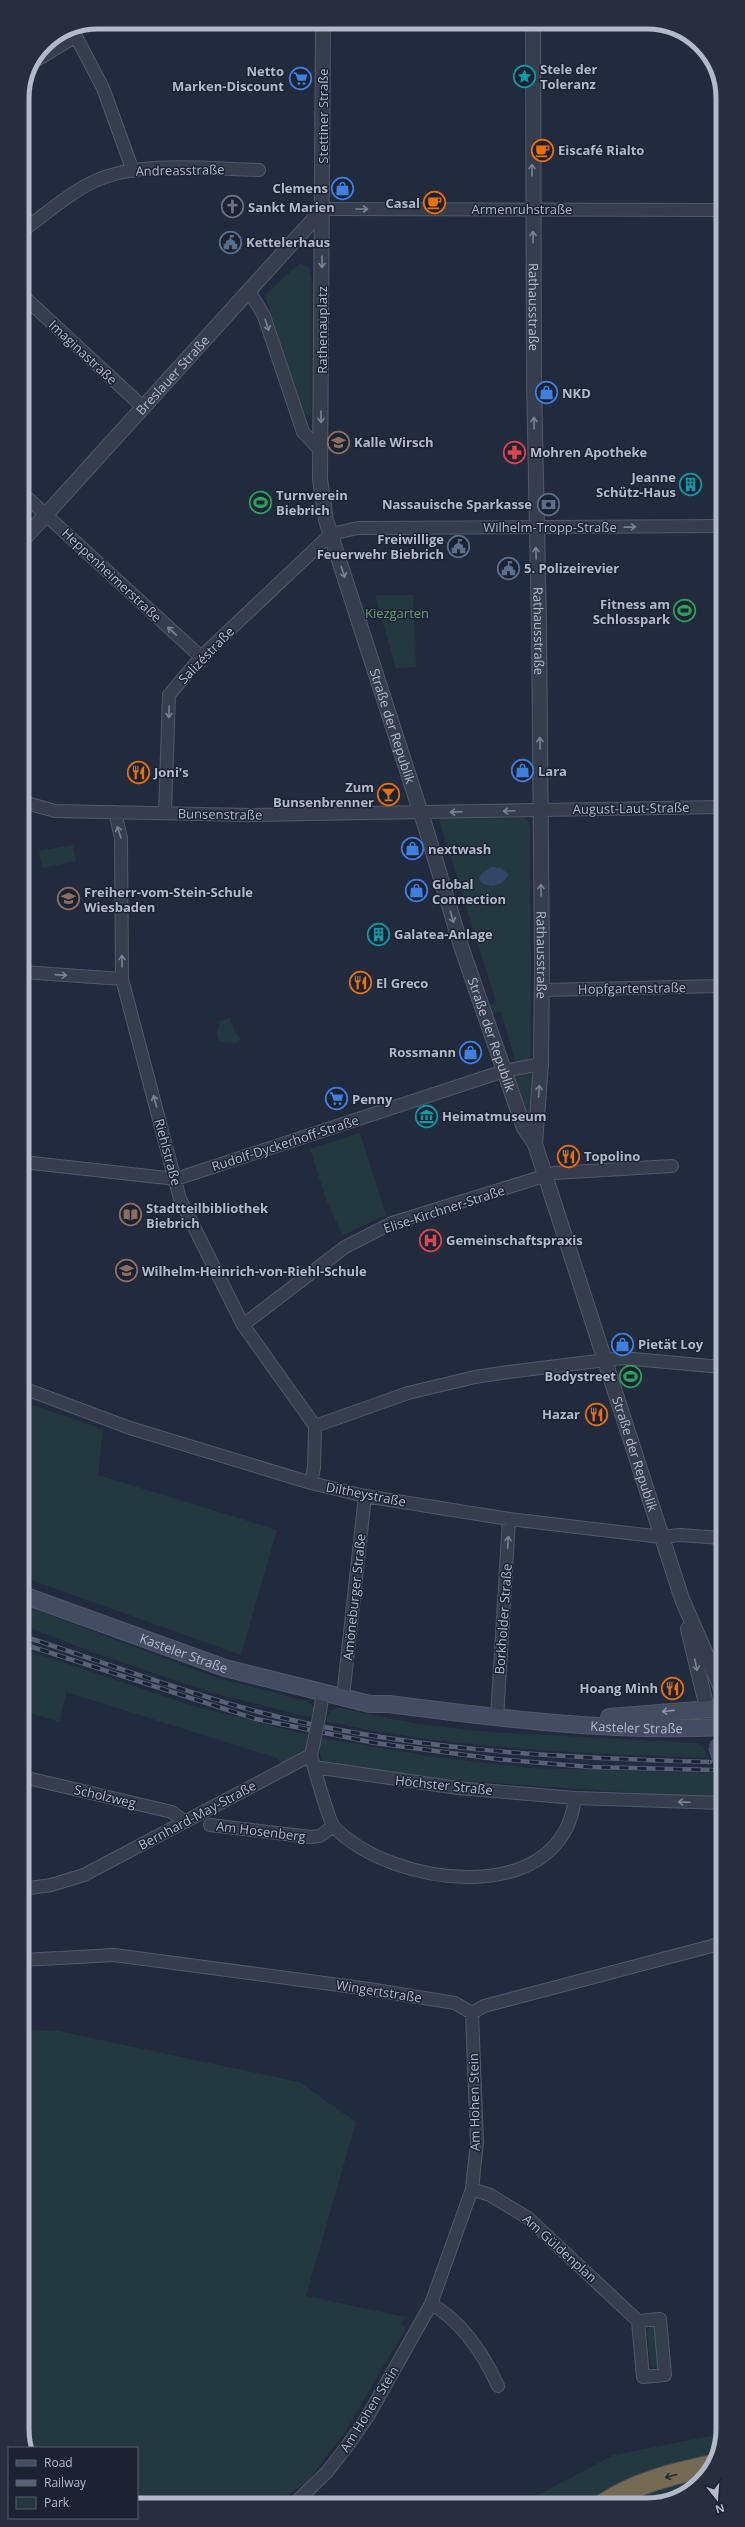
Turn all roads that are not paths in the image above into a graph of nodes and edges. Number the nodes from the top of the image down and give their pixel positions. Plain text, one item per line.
1 (323, 29) edge
2 (533, 29) edge
3 (74, 33) edge
4 (71, 34) edge
5 (47, 52) edge
6 (259, 170) dead end
7 (133, 171) junction
8 (323, 209) junction
9 (532, 209) junction
10 (716, 210) edge
11 (29, 226) edge
12 (248, 292) junction
13 (29, 301) edge
14 (144, 408) junction
15 (321, 451) junction
16 (29, 499) edge
17 (46, 515) junction
18 (716, 526) edge
19 (535, 528) junction
20 (29, 533) edge
21 (331, 534) junction
22 (201, 657) junction
23 (29, 803) edge
24 (716, 807) edge
25 (541, 810) junction
26 (115, 812) junction
27 (165, 813) junction
28 (421, 813) junction
29 (29, 972) edge
30 (122, 979) junction
31 (716, 986) edge
32 (542, 990) junction
33 (541, 1064) junction
34 (504, 1071) junction
35 (535, 1144) junction
36 (29, 1163) edge
37 (672, 1166) dead end
38 (545, 1175) junction
39 (176, 1179) junction
40 (243, 1325) junction
41 (604, 1359) junction
42 (716, 1366) edge
43 (29, 1390) edge
44 (315, 1426) junction
45 (311, 1483) junction
46 (365, 1496) junction
47 (509, 1519) junction
48 (662, 1537) junction
49 (716, 1538) edge
50 (29, 1597) edge
51 (682, 1599) junction
52 (716, 1679) edge
53 (323, 1693) junction
54 (346, 1697) junction
55 (707, 1708) junction
56 (716, 1708) edge
57 (497, 1718) junction
58 (552, 1722) junction
59 (716, 1725) edge
60 (716, 1727) edge
61 (311, 1754) junction
62 (314, 1767) junction
63 (29, 1778) edge
64 (575, 1798) junction
65 (716, 1803) edge
66 (184, 1821) junction
67 (210, 1825) dead end
68 (333, 1826) junction
69 (29, 1888) edge
70 (716, 1945) edge
71 (29, 1960) edge
72 (472, 2013) junction
73 (472, 2189) junction
74 (431, 2304) junction
75 (638, 2321) junction
76 (498, 2386) dead end
77 (705, 2467) edge
78 (685, 2487) edge
79 (300, 2498) edge
80 (616, 2498) edge
81 (648, 2498) edge

1 - 8 street, Stettiner Straße
9 -> 2 street, Rathausstraße
3 - 7 street
4 - 5 street
6 - 7 street, Andreasstraße
7 - 11 street, Andreasstraße
8 -> 9 street, Armenruhstraße
8 - 12 street, Breslauer Straße
8 -> 15 street, Rathenauplatz
9 - 10 street, Armenruhstraße
19 -> 9 street, Rathausstraße
12 - 14 street, Breslauer Straße
12 -> 15 street
13 - 14 street, Imaginastraße
14 - 17 street, Breslauer Straße
15 - 21 street, Rathenauplatz
16 - 17 street, Heppenheimerstraße
17 - 20 street, Breslauer Straße
22 -> 17 street, Heppenheimerstraße
19 -> 18 street, Wilhelm-Tropp-Straße
19 - 21 street, Wilhelm-Tropp-Straße
25 -> 19 street, Rathausstraße
21 - 22 street, Salizéstraße
21 -> 28 street, Straße der Republik
22 -> 27 street, Salizéstraße
23 - 26 street, Bunsenstraße
24 - 25 street, August-Laut-Straße
25 -> 28 street, August-Laut-Straße
32 -> 25 street, Rathausstraße
26 - 27 street, Bunsenstraße
30 -> 26 street, Riehlstraße
27 - 28 street, Bunsenstraße
28 -> 34 street, Straße der Republik
29 -> 30 street
39 -> 30 street, Riehlstraße
31 - 32 street, Hopfgartenstraße
32 - 33 street, Rathausstraße
33 - 34 street, Rudolf-Dyckerhoff-Straße
35 -> 33 street, Rathausstraße
34 - 35 street, Straße der Republik
34 - 39 street, Rudolf-Dyckerhoff-Straße
35 - 38 street, Straße der Republik
36 - 39 street, Rudolf-Dyckerhoff-Straße
37 - 38 street, Elise-Kirchner-Straße
38 - 40 street, Elise-Kirchner-Straße
38 - 41 street, Straße der Republik
39 - 40 street, Riehlstraße
40 - 44 street, Riehlstraße
41 - 42 street
41 - 44 street
41 - 48 street, Straße der Republik
43 - 45 street, Diltheystraße
44 - 45 street
45 - 46 street, Diltheystraße
46 - 47 street, Diltheystraße
46 - 54 street, Amöneburger Straße
47 - 48 street, Diltheystraße
57 -> 47 street, Borkholder Straße
48 - 49 street, Diltheystraße
48 - 51 street, Straße der Republik
50 - 53 main road, Kasteler Straße
51 - 52 street, Straße der Republik
51 -> 55 street, Straße der Republik
53 - 54 main road, Kasteler Straße
53 - 61 street, bridge
54 - 57 main road, Kasteler Straße
55 - 56 main road, Kasteler Straße
55 -> 58 main road, Kasteler Straße
55 - 59 main road
57 - 58 main road, Kasteler Straße
58 - 60 main road, Kasteler Straße
61 - 62 street
61 - 66 street, Bernhard-May-Straße
62 - 64 street, Höchster Straße
62 - 68 street
63 - 66 street, Scholzweg
65 -> 64 street, Höchster Straße
64 - 68 street
66 - 69 street, Bernhard-May-Straße
67 - 68 street, Am Hosenberg
70 - 72 street
71 - 72 street, Wingertstraße
72 - 73 street, Am Hohen Stein
73 - 74 street, Am Hohen Stein
73 - 75 street, Am Güldenplan
74 - 76 street
74 - 79 street, Am Hohen Stein
75 - 75 street
77 -> 80 highway
78 - 81 highway

